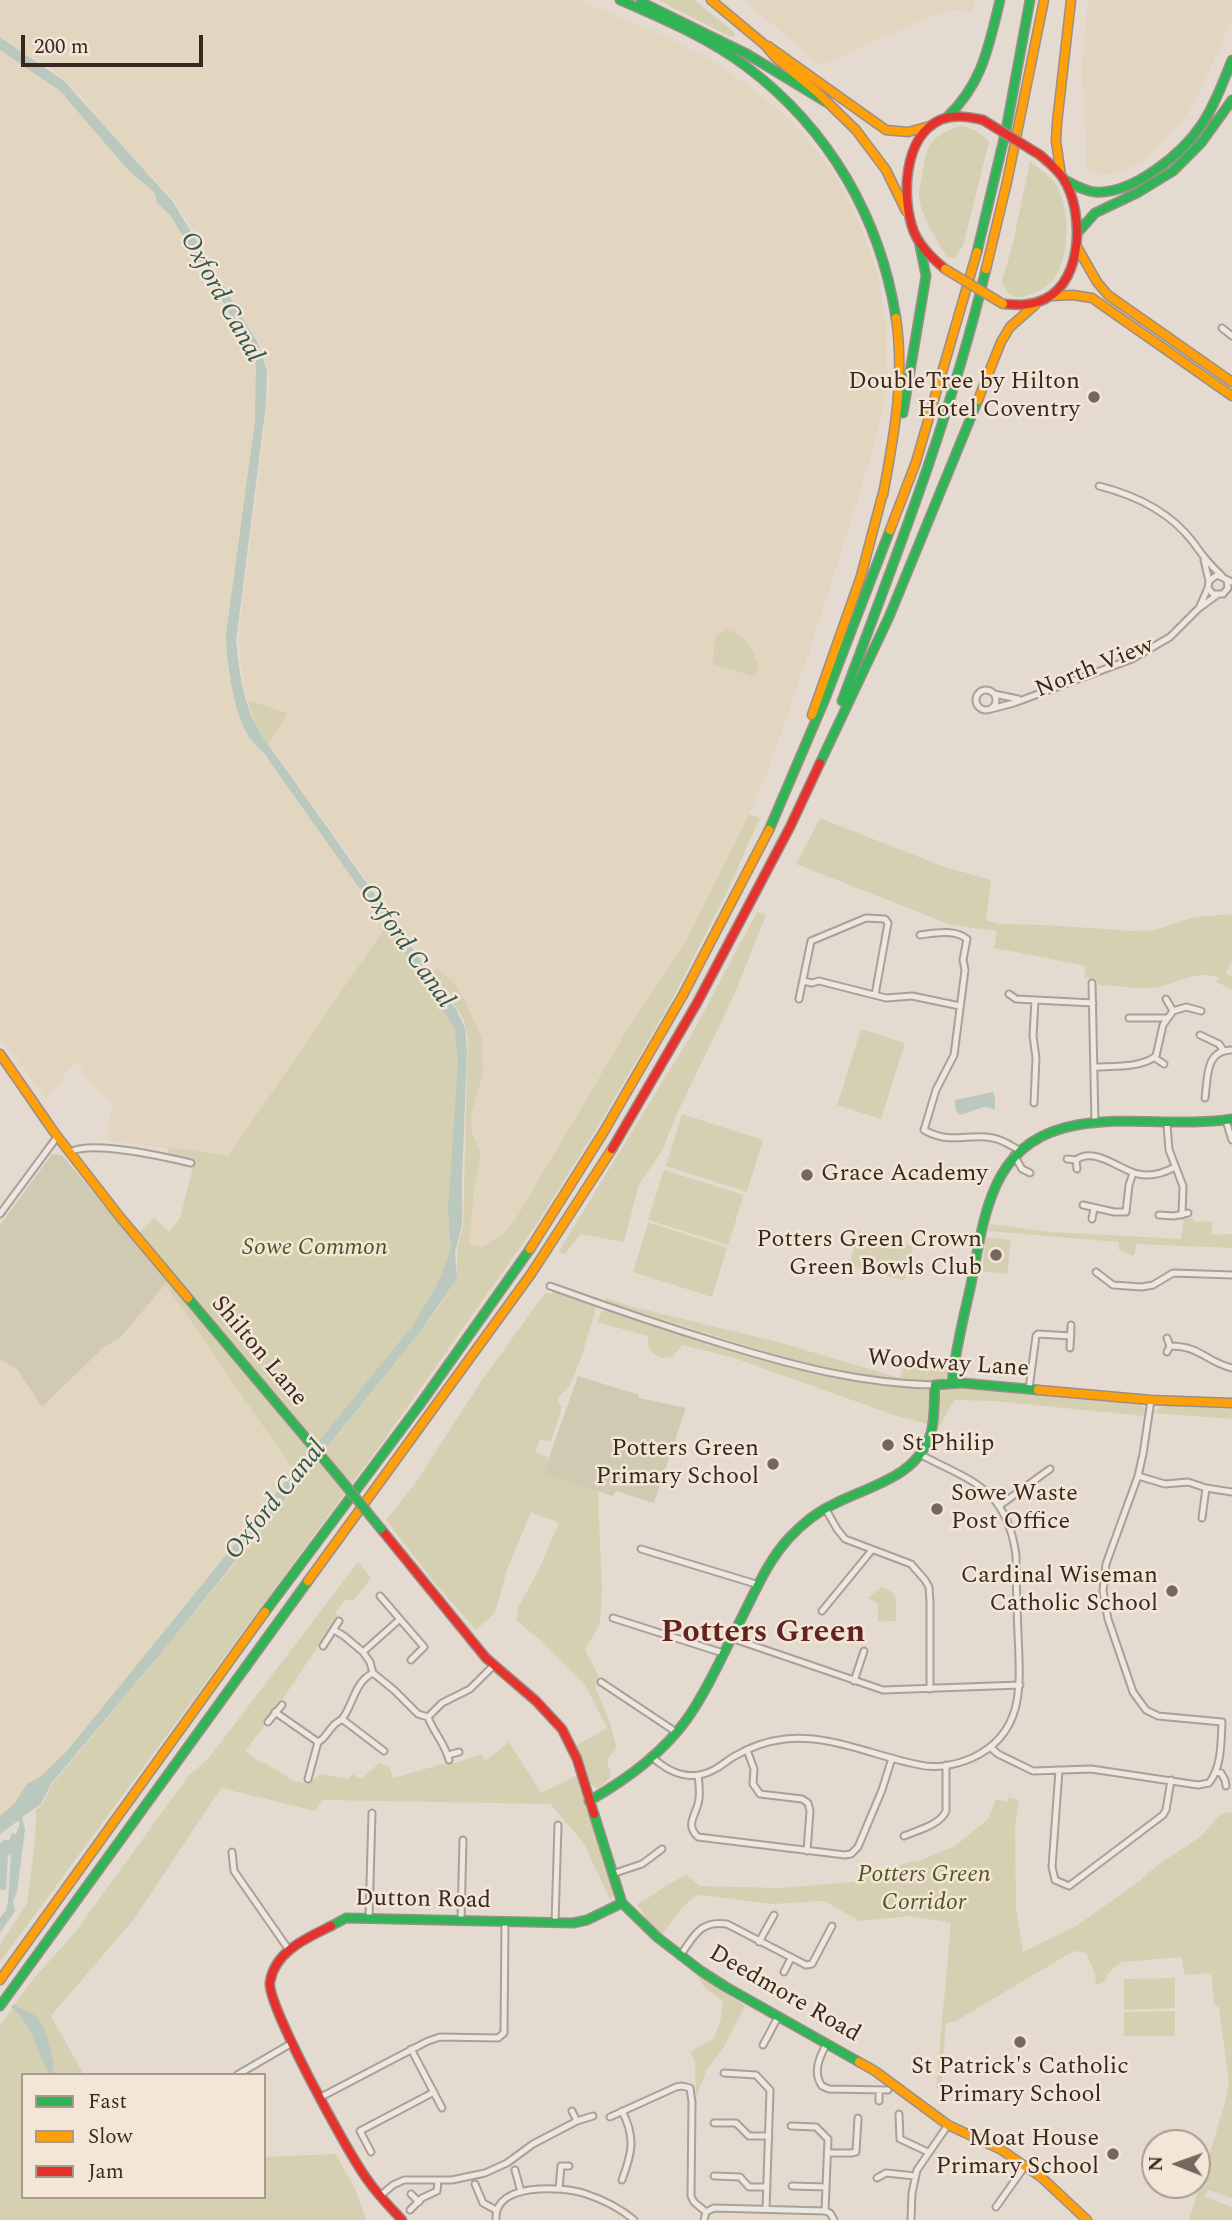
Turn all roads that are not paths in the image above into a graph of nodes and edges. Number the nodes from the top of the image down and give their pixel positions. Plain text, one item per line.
1 (620, 0) edge
2 (634, 0) edge
3 (711, 0) edge
4 (1000, 0) edge
5 (1030, 0) edge
6 (1044, 0) edge
7 (1071, 0) edge
8 (765, 45) junction
9 (1232, 60) edge
10 (1232, 100) edge
11 (826, 102) junction
12 (945, 119) junction
13 (931, 126) junction
14 (1063, 178) junction
15 (910, 220) junction
16 (1079, 232) junction
17 (919, 241) junction
18 (1077, 247) junction
19 (1052, 296) junction
20 (1035, 304) junction
21 (1222, 328) dead end
22 (1232, 336) edge
23 (1232, 343) edge
24 (1232, 382) edge
25 (1232, 396) edge
26 (1099, 486) dead end
27 (883, 495) junction
28 (1204, 560) junction
29 (1227, 580) edge
30 (1208, 584) junction
31 (1229, 591) edge
32 (1217, 595) junction
33 (1198, 609) junction
34 (994, 694) junction
35 (1021, 699) junction
36 (991, 709) junction
37 (776, 817) junction
38 (790, 827) junction
39 (920, 935) dead end
40 (803, 981) junction
41 (1092, 983) dead end
42 (875, 995) junction
43 (799, 999) dead end
44 (1166, 999) dead end
45 (1035, 1000) junction
46 (1093, 1003) junction
47 (1009, 1004) dead end
48 (960, 1006) junction
49 (1173, 1011) junction
50 (1201, 1011) dead end
51 (1129, 1018) dead end
52 (1166, 1018) junction
53 (1200, 1035) dead end
54 (1223, 1050) junction
55 (1232, 1050) edge
56 (0, 1054) edge
57 (1155, 1058) junction
58 (1164, 1064) dead end
59 (1095, 1067) junction
60 (1205, 1098) dead end
61 (1034, 1103) dead end
62 (1229, 1120) edge
63 (1096, 1124) junction
64 (1167, 1125) junction
65 (57, 1137) junction
66 (1232, 1140) edge
67 (69, 1152) junction
68 (1016, 1153) junction
69 (1067, 1159) dead end
70 (1076, 1160) junction
71 (191, 1163) dead end
72 (1175, 1167) junction
73 (1077, 1169) dead end
74 (1133, 1172) junction
75 (1030, 1173) dead end
76 (1083, 1205) dead end
77 (1094, 1208) junction
78 (1126, 1212) junction
79 (0, 1214) edge
80 (1159, 1215) dead end
81 (1092, 1219) dead end
82 (1128, 1220) dead end
83 (1096, 1272) dead end
84 (1232, 1275) edge
85 (550, 1286) dead end
86 (1072, 1325) dead end
87 (1070, 1336) junction
88 (1167, 1338) dead end
89 (1070, 1348) dead end
90 (1232, 1368) edge
91 (952, 1383) junction
92 (935, 1385) junction
93 (1029, 1389) junction
94 (1152, 1399) junction
95 (1232, 1403) edge
96 (921, 1455) junction
97 (1050, 1469) dead end
98 (1138, 1476) junction
99 (1206, 1488) junction
100 (1232, 1492) edge
101 (999, 1506) junction
102 (825, 1508) junction
103 (1202, 1518) dead end
104 (641, 1549) dead end
105 (872, 1550) junction
106 (758, 1585) junction
107 (380, 1596) dead end
108 (822, 1611) dead end
109 (613, 1618) dead end
110 (400, 1619) junction
111 (340, 1621) dead end
112 (334, 1630) junction
113 (731, 1638) junction
114 (323, 1646) dead end
115 (864, 1651) dead end
116 (363, 1652) junction
117 (723, 1653) junction
118 (411, 1660) dead end
119 (494, 1665) junction
120 (373, 1673) junction
121 (854, 1681) junction
122 (601, 1682) dead end
123 (1020, 1685) junction
124 (930, 1689) junction
125 (282, 1705) dead end
126 (275, 1712) junction
127 (428, 1717) junction
128 (342, 1719) junction
129 (268, 1722) dead end
130 (1222, 1722) junction
131 (1231, 1723) edge
132 (676, 1732) junction
133 (318, 1742) junction
134 (990, 1747) junction
135 (747, 1750) junction
136 (384, 1751) dead end
137 (459, 1752) dead end
138 (651, 1756) junction
139 (892, 1758) junction
140 (946, 1765) junction
141 (1059, 1770) junction
142 (1216, 1772) junction
143 (698, 1775) junction
144 (308, 1779) dead end
145 (1171, 1780) junction
146 (1226, 1786) dead end
147 (589, 1801) junction
148 (372, 1813) dead end
149 (558, 1825) dead end
150 (904, 1836) dead end
151 (463, 1840) dead end
152 (662, 1849) dead end
153 (807, 1851) junction
154 (232, 1852) dead end
155 (615, 1873) junction
156 (622, 1903) junction
157 (774, 1915) dead end
158 (369, 1917) junction
159 (461, 1920) junction
160 (505, 1921) junction
161 (555, 1923) junction
162 (832, 1926) dead end
163 (759, 1942) junction
164 (289, 1950) junction
165 (680, 1956) junction
166 (791, 1958) junction
167 (784, 1972) dead end
168 (0, 1980) edge
169 (0, 2006) edge
170 (778, 2017) junction
171 (292, 2043) junction
172 (827, 2043) junction
173 (763, 2045) dead end
174 (411, 2049) junction
175 (240, 2073) edge
176 (724, 2073) dead end
177 (879, 2090) junction
178 (888, 2090) dead end
179 (434, 2092) junction
180 (321, 2097) junction
181 (879, 2101) dead end
182 (442, 2108) dead end
183 (572, 2111) dead end
184 (622, 2112) junction
185 (900, 2114) dead end
186 (593, 2116) dead end
187 (610, 2117) dead end
188 (858, 2118) dead end
189 (577, 2121) junction
190 (714, 2123) dead end
191 (948, 2125) junction
192 (791, 2126) dead end
193 (769, 2136) junction
194 (371, 2152) dead end
195 (928, 2152) junction
196 (828, 2153) junction
197 (569, 2166) dead end
198 (1025, 2166) junction
199 (515, 2170) dead end
200 (714, 2176) dead end
201 (915, 2176) junction
202 (877, 2178) dead end
203 (622, 2180) dead end
204 (438, 2181) junction
205 (475, 2184) dead end
206 (792, 2186) dead end
207 (827, 2187) junction
208 (767, 2188) junction
209 (559, 2189) junction
210 (521, 2192) junction
211 (411, 2194) dead end
212 (380, 2196) junction
213 (419, 2202) junction
214 (996, 2207) dead end
215 (766, 2209) junction
216 (410, 2210) dead end
217 (496, 2210) junction
218 (825, 2211) junction
219 (706, 2212) junction
220 (402, 2220) edge
221 (496, 2220) edge
222 (634, 2220) edge
223 (704, 2220) edge
224 (835, 2220) edge
225 (911, 2220) edge
226 (1087, 2220) edge

1 - 27 main road
2 - 11 main road
3 - 8 main road
4 - 12 main road
5 - 37 main road
6 - 38 main road
7 - 14 main road
8 - 11 main road
8 - 13 main road
9 - 14 main road
10 - 16 main road
11 - 15 main road
12 - 13 main road
12 - 14 main road, bridge
13 - 15 main road
14 - 16 main road
15 - 17 main road
16 - 18 main road
17 - 20 main road, bridge
17 - 27 main road
18 - 19 main road
18 - 24 main road
19 - 20 main road
19 - 25 main road
20 - 38 main road
21 - 22 street
22 - 23 street
26 - 28 street
27 - 37 main road
28 - 29 street
28 - 30 street
29 - 30 street
29 - 31 street
30 - 32 street
30 - 33 street
31 - 32 street
32 - 33 street
33 - 35 street, North View
34 - 35 street, North View
34 - 36 street
34 - 36 street
35 - 36 street, North View
37 - 168 main road
38 - 169 main road
39 - 48 street
40 - 42 street
40 - 42 street
40 - 43 street
41 - 46 street
42 - 48 street
44 - 49 street
45 - 46 street
45 - 47 street
45 - 61 street
46 - 59 street
48 - 68 street
49 - 50 street
49 - 52 street
51 - 52 street
52 - 57 street
53 - 54 street
54 - 55 street
54 - 60 street
56 - 65 main road, Shilton Lane
57 - 58 street
57 - 59 street
59 - 63 street
62 - 64 main road
62 - 66 street
63 - 64 main road
63 - 68 main road
64 - 72 street
65 - 67 main road, Shilton Lane
65 - 79 street
67 - 71 street
67 - 119 main road, Shilton Lane, bridge
68 - 75 street
68 - 91 main road
69 - 70 street
70 - 73 street
70 - 74 street
72 - 74 street
72 - 80 street
74 - 78 street
76 - 77 street
77 - 78 street
77 - 81 street
78 - 82 street
83 - 84 street
85 - 92 street, Woodway Lane
86 - 87 street
87 - 89 street
87 - 93 street
88 - 90 street
91 - 92 main road, Woodway Lane
91 - 93 main road, Woodway Lane
92 - 96 main road
93 - 94 main road, Woodway Lane
94 - 95 main road, Woodway Lane
94 - 98 street
96 - 101 street
96 - 102 main road
97 - 101 street
98 - 99 street
98 - 130 street
99 - 100 street
99 - 103 street
101 - 123 street
102 - 105 street
102 - 106 main road
104 - 106 street
105 - 108 street
105 - 124 street
106 - 113 main road
107 - 110 street
109 - 117 street
110 - 116 street
110 - 118 street
111 - 112 street
112 - 114 street
112 - 116 street
113 - 117 main road
113 - 121 street
115 - 121 street
116 - 120 street
117 - 132 main road
119 - 127 street
119 - 147 main road, Shilton Lane
120 - 127 street
120 - 128 street
121 - 124 street
122 - 132 street
123 - 124 street
123 - 134 street
125 - 126 street
126 - 129 street
126 - 133 street
127 - 137 street
128 - 133 street
128 - 136 street
130 - 131 street
130 - 142 street
132 - 138 main road
133 - 144 street
134 - 140 street
134 - 141 street
135 - 139 street
135 - 143 street
135 - 153 street
138 - 143 street
138 - 147 main road
139 - 140 street
139 - 153 street
140 - 150 street
141 - 145 street
141 - 145 street
142 - 145 street
142 - 146 street
143 - 153 street
147 - 155 main road
148 - 158 street
149 - 161 street
151 - 159 street
152 - 155 street
154 - 164 street
155 - 156 main road
156 - 161 main road, Dutton Road
156 - 165 main road, Deedmore Road
157 - 163 street
158 - 159 main road, Dutton Road
158 - 164 main road, Dutton Road
159 - 160 main road, Dutton Road
160 - 161 main road, Dutton Road
160 - 174 street
162 - 166 street
163 - 165 street
163 - 166 street
164 - 171 main road, Dutton Road
165 - 170 main road, Deedmore Road
166 - 167 street
170 - 172 main road, Deedmore Road
170 - 173 street
171 - 175 street
171 - 180 main road, Dutton Road
172 - 177 street
172 - 191 main road, Deedmore Road
174 - 179 street
174 - 180 street
176 - 193 street
177 - 178 street
177 - 181 street
179 - 182 street
179 - 194 street
180 - 212 main road, Dutton Road
183 - 189 street
184 - 187 street
184 - 203 street
184 - 219 street
185 - 195 street
186 - 189 street
188 - 196 street
189 - 204 street
190 - 193 street
191 - 195 street
191 - 198 main road, Deedmore Road
192 - 196 street
193 - 208 street
195 - 201 street
196 - 207 street
197 - 209 street
198 - 214 street
198 - 226 main road, Deedmore Road
199 - 210 street
200 - 208 street
201 - 202 street
201 - 225 street
204 - 212 street
204 - 213 street
205 - 217 street
206 - 207 street
207 - 218 street
208 - 215 street
209 - 210 street
209 - 222 street
210 - 217 street
211 - 213 street
212 - 220 main road, Dutton Road
213 - 216 street
215 - 218 street
215 - 219 street
217 - 221 street
218 - 224 street
219 - 223 street

